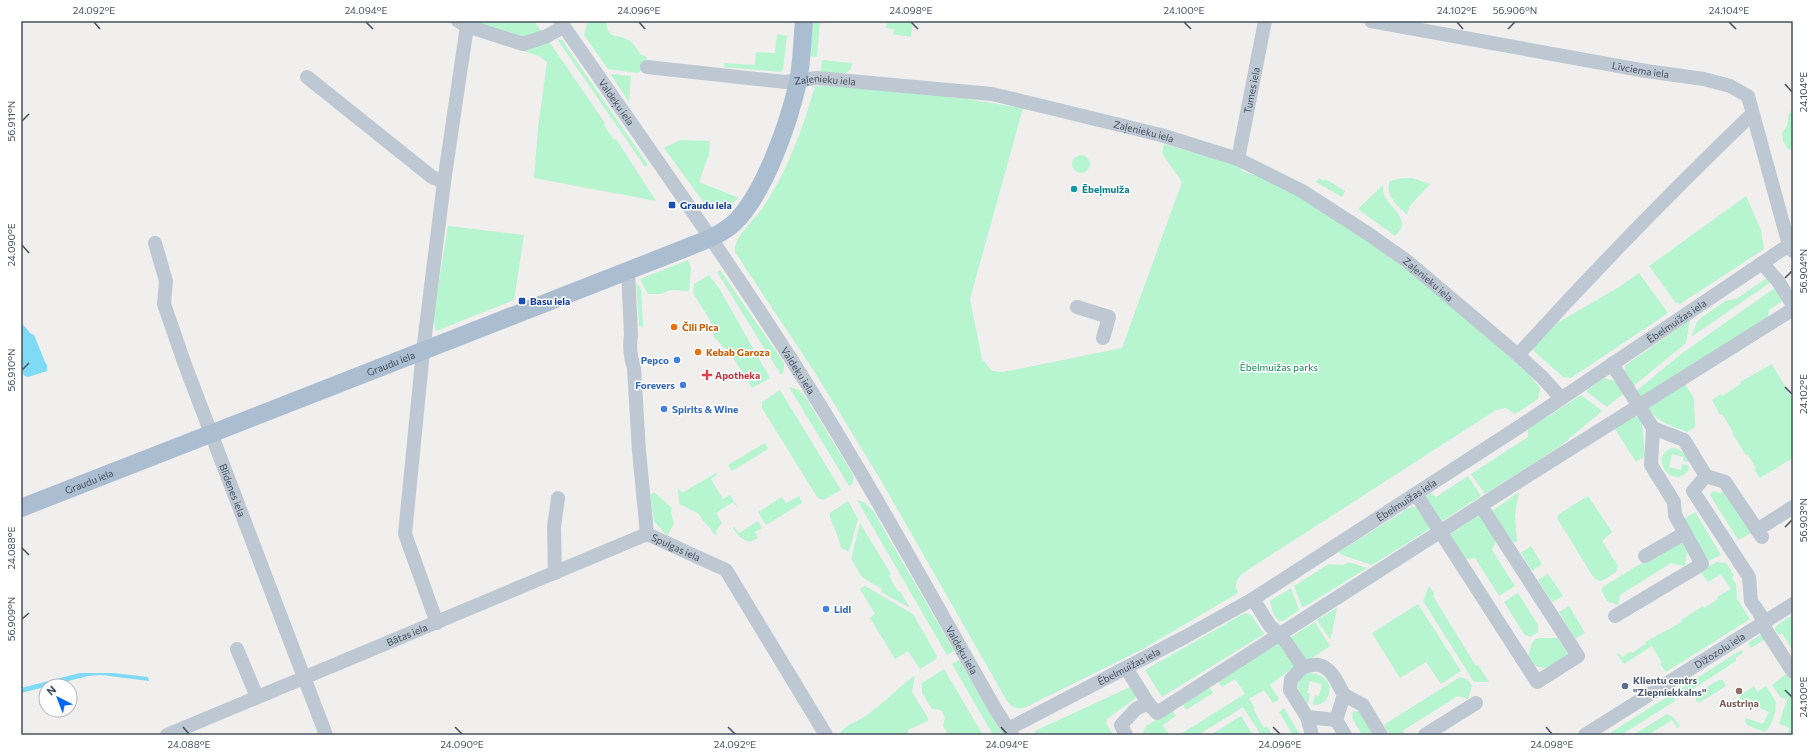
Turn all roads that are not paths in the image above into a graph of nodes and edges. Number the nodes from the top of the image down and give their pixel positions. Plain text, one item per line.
1 (804, 21) edge
2 (1265, 21) edge
3 (1371, 21) edge
4 (463, 23) edge
5 (562, 24) edge
6 (647, 67) dead end
7 (307, 77) dead end
8 (798, 81) junction
9 (1752, 114) junction
10 (1238, 160) junction
11 (444, 182) junction
12 (710, 239) junction
13 (155, 243) dead end
14 (1791, 248) edge
15 (1762, 263) junction
16 (628, 271) junction
17 (1793, 305) edge
18 (1077, 307) dead end
19 (1793, 309) edge
20 (1103, 338) dead end
21 (423, 351) junction
22 (1518, 355) junction
23 (1612, 364) junction
24 (1561, 398) junction
25 (1639, 407) junction
26 (1652, 428) junction
27 (212, 434) junction
28 (1706, 476) junction
29 (1693, 491) junction
30 (1416, 494) junction
31 (558, 498) dead end
32 (1674, 502) junction
33 (1481, 506) junction
34 (1793, 507) edge
35 (21, 508) edge
36 (1440, 532) junction
37 (1685, 533) junction
38 (647, 534) junction
39 (1645, 556) dead end
40 (555, 573) junction
41 (1253, 599) junction
42 (1793, 604) edge
43 (1615, 616) dead end
44 (437, 623) junction
45 (1762, 623) junction
46 (1281, 635) junction
47 (237, 649) dead end
48 (1303, 667) junction
49 (1126, 668) junction
50 (1793, 672) edge
51 (304, 678) junction
52 (1344, 695) junction
53 (257, 697) junction
54 (1148, 703) junction
55 (1476, 703) dead end
56 (1307, 717) junction
57 (1336, 720) junction
58 (1010, 732) edge
59 (823, 734) edge
60 (167, 735) edge
61 (326, 735) edge
62 (1126, 735) edge
63 (1312, 735) edge
64 (1345, 735) edge
65 (1381, 735) edge
66 (1425, 735) edge
67 (1585, 735) edge

1 - 8 main road, Graudu iela
2 - 10 street, Tumes iela
3 - 9 street, Līvciema iela
4 - 5 street
4 - 11 street
5 - 12 street, Valdeķu iela
6 - 8 street, Zaļenieku iela
7 - 11 street
8 - 10 street, Zaļenieku iela
8 - 12 main road, Graudu iela
9 - 14 street, Līvciema iela
9 - 22 street
10 - 22 street, Zaļenieku iela
11 - 21 street
12 - 16 main road, Graudu iela
12 - 58 street, Valdeķu iela
13 - 27 street, Blīdenes iela
14 - 15 street, Ēbelmuižas iela
15 - 17 street
15 - 23 street, Ēbelmuižas iela
16 - 21 main road, Graudu iela
16 - 38 street, Spulgas iela
18 - 20 street
19 - 25 street
21 - 27 main road, Graudu iela
21 - 44 street
22 - 24 street, Zaļenieku iela
23 - 24 street, Ēbelmuižas iela
23 - 25 street
24 - 30 street, Ēbelmuižas iela
25 - 26 street
25 - 33 street
26 - 28 street
26 - 32 street
27 - 35 main road, Graudu iela
27 - 51 street, Blīdenes iela
28 - 29 street
28 - 34 street
29 - 32 street
29 - 45 street
30 - 36 street
30 - 41 street, Ēbelmuižas iela
31 - 40 street
32 - 37 street
33 - 36 street
33 - 36 street
36 - 46 street
37 - 39 street
37 - 43 street
38 - 40 street, Bātas iela
38 - 59 street, Spulgas iela
40 - 44 street, Bātas iela
41 - 46 street
41 - 49 street, Ēbelmuižas iela
42 - 45 street, Dižozolu iela
44 - 51 street, Bātas iela
45 - 50 street
45 - 67 street, Dižozolu iela
46 - 48 street
46 - 54 street
47 - 53 street
48 - 52 street
48 - 56 street
49 - 54 street
49 - 58 street, Ēbelmuižas iela
51 - 53 street, Bātas iela
51 - 61 street, Blīdenes iela
52 - 57 street
52 - 65 street
53 - 60 street, Bātas iela
54 - 62 street
55 - 66 street
56 - 57 street
56 - 63 street
57 - 64 street

